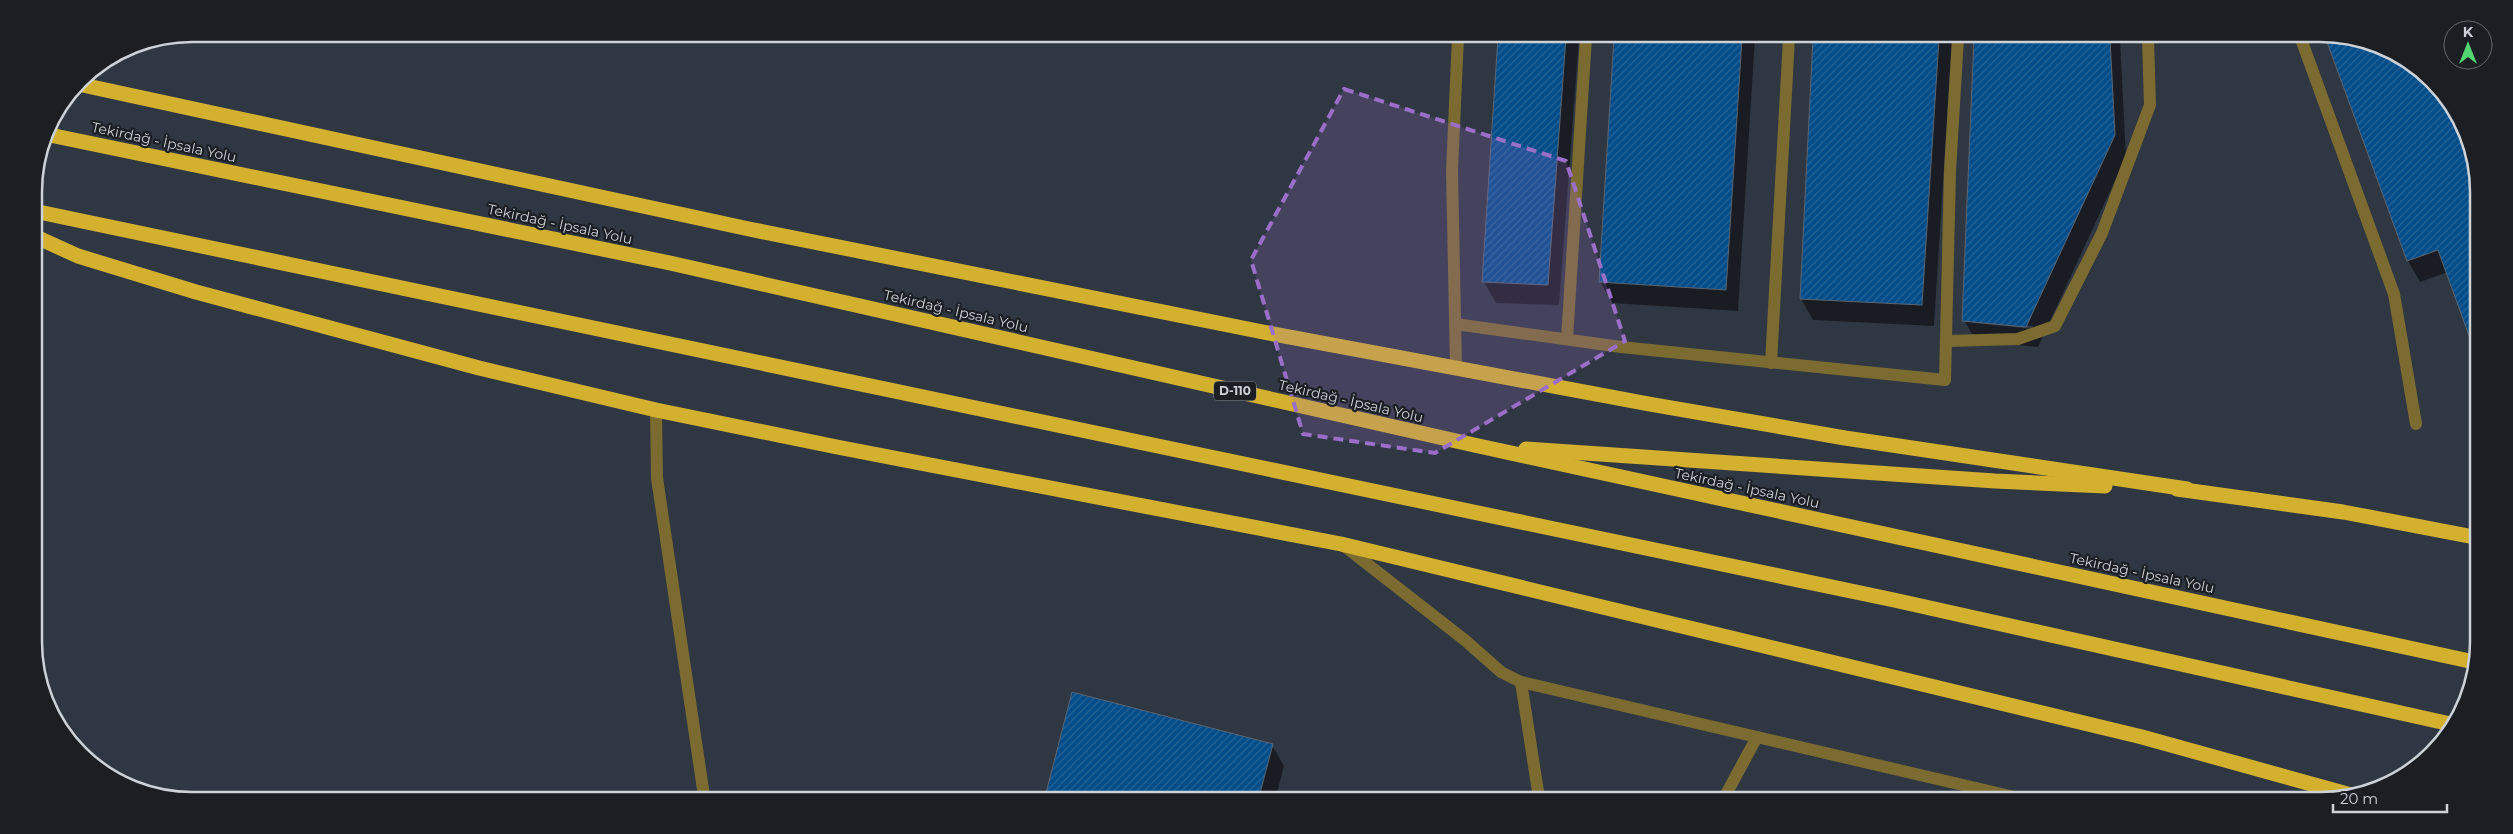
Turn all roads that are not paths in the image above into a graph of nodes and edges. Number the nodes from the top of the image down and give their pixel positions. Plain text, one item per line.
1 (1458, 42) edge
2 (1586, 42) edge
3 (1789, 42) edge
4 (1958, 42) edge
5 (2148, 42) edge
6 (2303, 42) edge
7 (88, 86) edge
8 (54, 136) edge
9 (43, 213) edge
10 (43, 240) edge
11 (1455, 324) junction
12 (1567, 340) junction
13 (1946, 341) junction
14 (1771, 363) junction
15 (1456, 368) junction
16 (656, 410) junction
17 (2416, 424) dead end
18 (1474, 445) junction
19 (2187, 490) junction
20 (2470, 536) edge
21 (1341, 544) junction
22 (2469, 661) edge
23 (1521, 682) junction
24 (2446, 723) edge
25 (1757, 737) junction
26 (1538, 791) edge
27 (1728, 791) edge
28 (1989, 791) edge
29 (2335, 791) edge
30 (703, 792) edge

1 - 11 street
2 - 12 street
3 - 14 street
4 - 13 street
5 - 13 street
6 - 17 street
7 - 15 highway
8 - 18 highway, Tekirdağ - İpsala Yolu / D-110
9 - 24 highway
10 - 16 highway
11 - 12 street
11 - 15 street
12 - 14 street
13 - 14 street
15 - 19 highway
16 - 21 highway
16 - 30 street
18 - 19 highway
18 - 22 highway, Tekirdağ - İpsala Yolu / D-110
19 - 20 highway
21 - 23 street
21 - 29 highway
23 - 25 street
23 - 26 street
25 - 27 street
25 - 28 street

